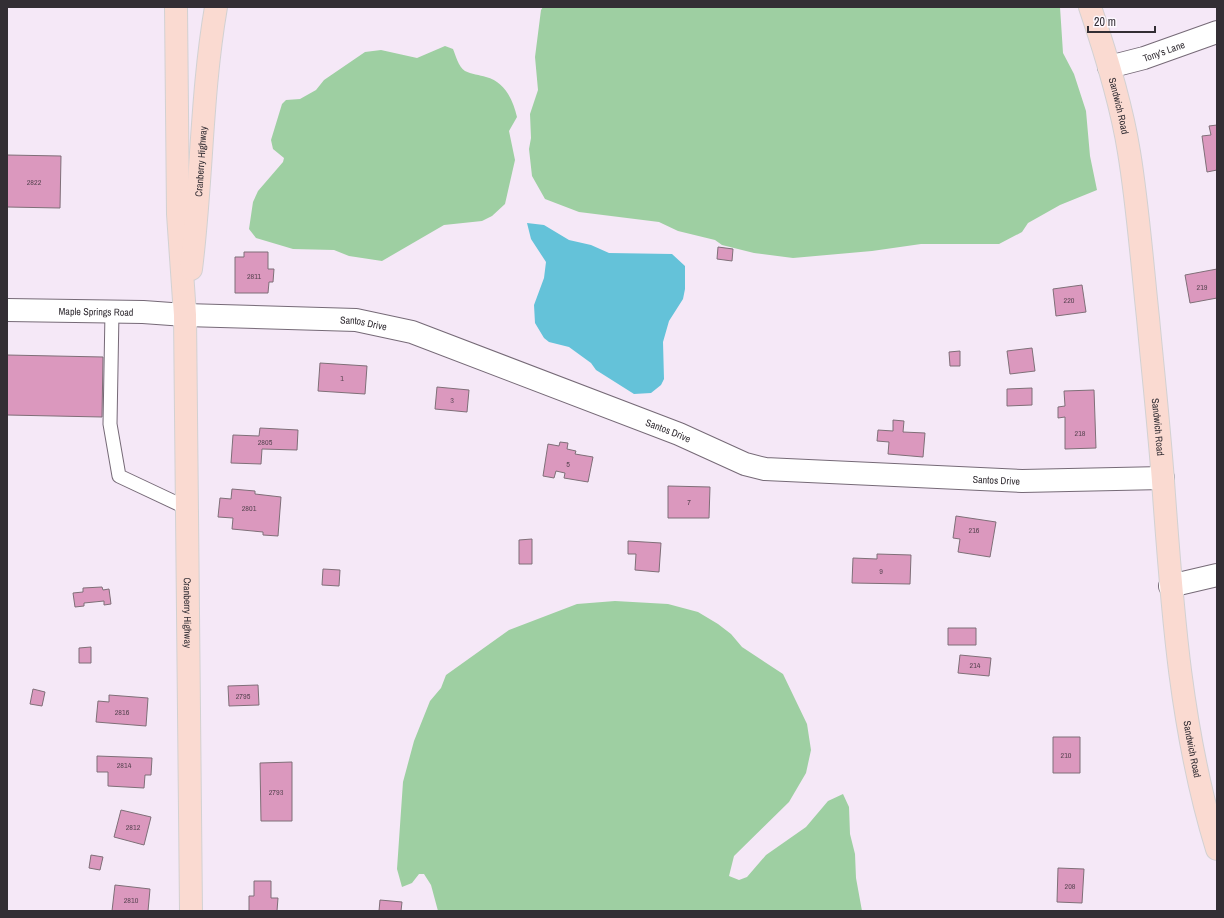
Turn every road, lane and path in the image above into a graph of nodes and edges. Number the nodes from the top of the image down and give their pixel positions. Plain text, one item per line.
1 (176, 7) edge
2 (216, 7) edge
3 (1090, 7) edge
4 (1217, 32) edge
5 (1109, 67) junction
6 (7, 310) edge
7 (112, 312) junction
8 (185, 315) junction
9 (1163, 478) junction
10 (187, 508) junction
11 (1217, 575) edge
12 (1170, 586) junction
13 (1217, 849) edge
14 (191, 911) edge

1 - 8 main road, Cranberry Highway
2 - 8 main road, Cranberry Highway
3 - 5 main road, Sandwich Road
4 - 5 street, Tony's Lane
5 - 9 main road, Sandwich Road
6 - 7 street, Maple Springs Road
7 - 8 street, Maple Springs Road
7 - 10 lane
8 - 9 street, Santos Drive
8 - 10 main road, Cranberry Highway
9 - 12 main road, Sandwich Road
10 - 14 main road, Cranberry Highway
11 - 12 street
12 - 13 main road, Sandwich Road

